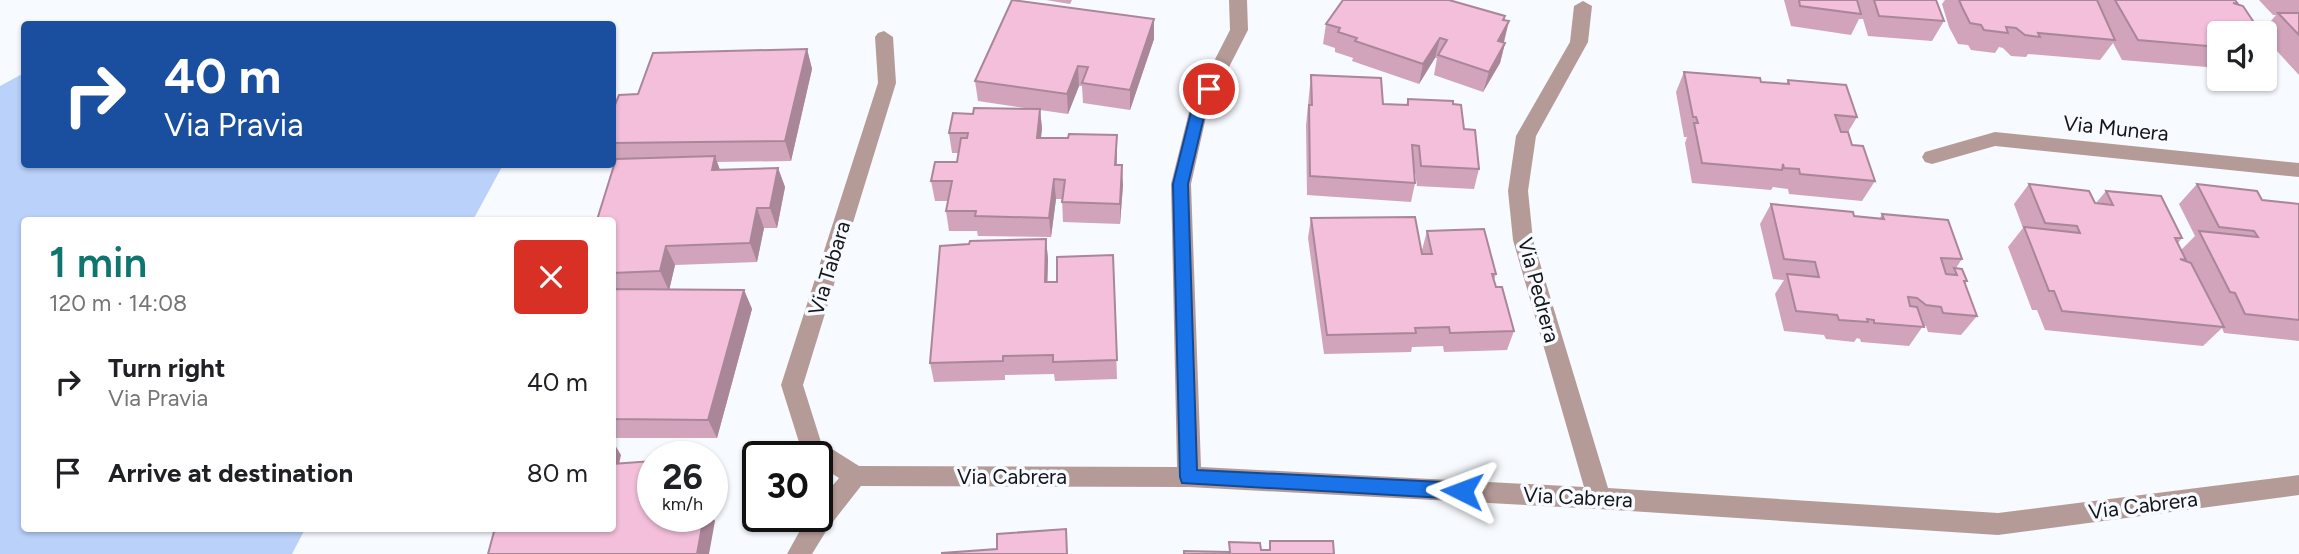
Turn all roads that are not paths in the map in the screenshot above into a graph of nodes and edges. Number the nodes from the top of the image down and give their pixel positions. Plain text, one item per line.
1 (1238, 0) edge
2 (1583, 6) dead end
3 (884, 37) dead end
4 (1932, 158) dead end
5 (2299, 170) edge
6 (855, 476) junction
7 (1189, 477) junction
8 (2299, 485) edge
9 (1599, 498) junction
10 (799, 554) edge

1 - 7 street
2 - 9 street, Via Pedrera
3 - 6 street, Via Tabara
4 - 5 street, Via Munera
6 - 7 street, Via Cabrera
6 - 10 street
7 - 9 street, Via Cabrera
8 - 9 street, Via Cabrera

